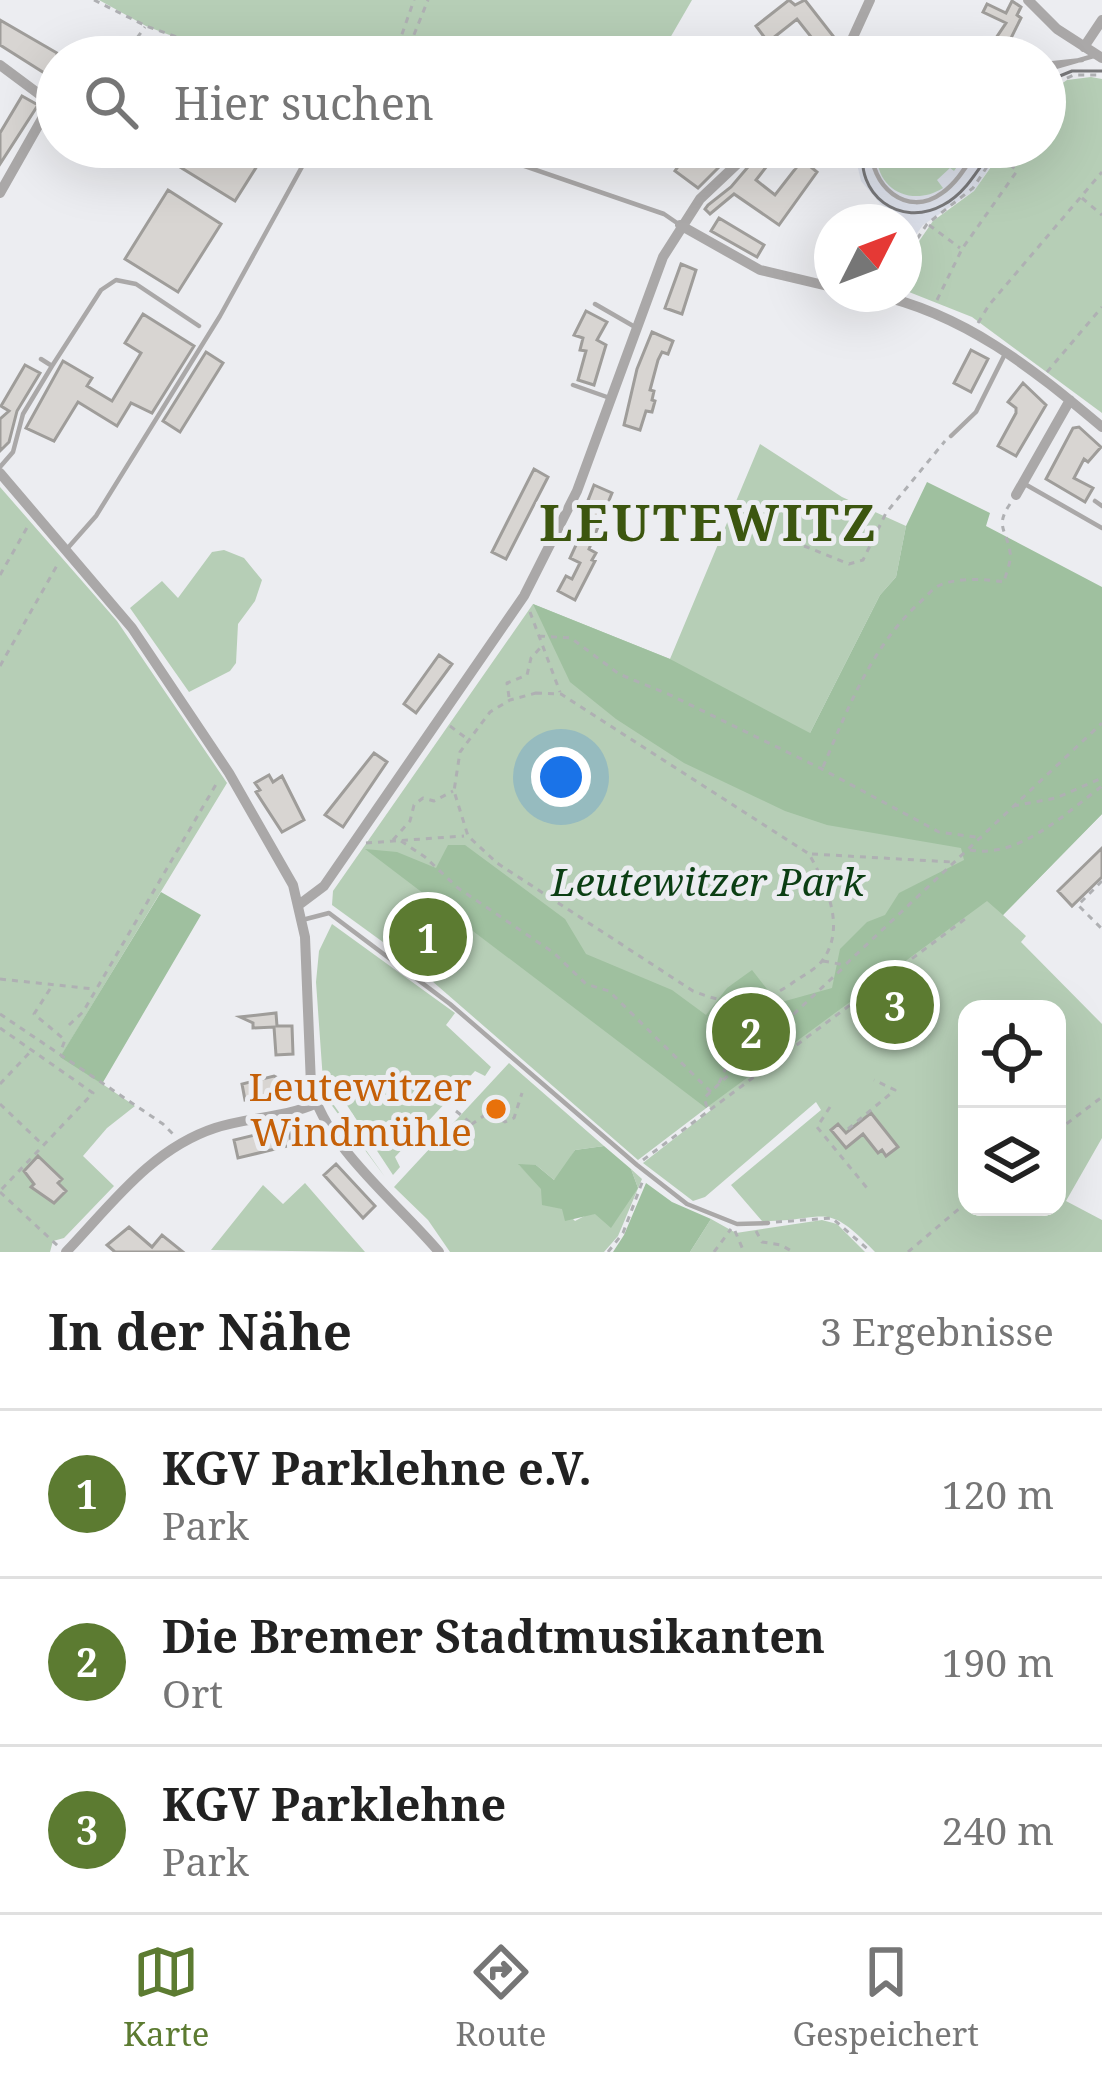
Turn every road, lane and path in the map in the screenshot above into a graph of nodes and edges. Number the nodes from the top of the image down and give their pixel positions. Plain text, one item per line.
1 (94, 0) edge
2 (413, 0) edge
3 (428, 0) edge
4 (870, 0) edge
5 (1028, 0) edge
6 (1102, 20) edge
7 (146, 26) junction
8 (139, 36) edge
9 (174, 36) edge
10 (401, 36) edge
11 (413, 36) edge
12 (854, 36) edge
13 (1093, 55) edge
14 (0, 65) edge
15 (1102, 75) edge
16 (1066, 79) edge
17 (36, 92) edge
18 (36, 129) edge
19 (301, 168) edge
20 (530, 168) edge
21 (733, 168) edge
22 (874, 168) edge
23 (964, 168) edge
24 (986, 168) edge
25 (1014, 168) edge
26 (1102, 172) edge
27 (0, 193) edge
28 (1080, 197) junction
29 (1102, 215) edge
30 (928, 224) junction
31 (680, 225) junction
32 (922, 233) edge
33 (962, 249) junction
34 (814, 283) edge
35 (596, 304) dead end
36 (922, 307) edge
37 (1102, 308) edge
38 (932, 310) junction
39 (199, 326) dead end
40 (635, 327) junction
41 (973, 330) junction
42 (1007, 351) junction
43 (41, 359) dead end
44 (52, 366) junction
45 (1042, 378) junction
46 (573, 385) dead end
47 (611, 399) junction
48 (1070, 400) junction
49 (1102, 427) edge
50 (951, 436) joint
51 (0, 470) edge
52 (1019, 489) junction
53 (29, 524) dead end
54 (1102, 528) edge
55 (804, 547) dead end
56 (66, 550) junction
57 (0, 575) edge
58 (524, 596) junction
59 (539, 636) junction
60 (542, 645) junction
61 (0, 666) edge
62 (561, 694) junction
63 (510, 700) junction
64 (439, 719) junction
65 (1102, 723) edge
66 (468, 739) junction
67 (823, 769) junction
68 (229, 773) junction
69 (1102, 778) edge
70 (1102, 786) edge
71 (454, 791) junction
72 (1013, 806) junction
73 (468, 836) junction
74 (982, 838) junction
75 (393, 841) junction
76 (401, 841) junction
77 (352, 844) junction
78 (968, 850) junction
79 (808, 854) junction
80 (954, 862) junction
81 (1102, 881) edge
82 (300, 904) junction
83 (964, 919) dead end
84 (303, 920) junction
85 (1102, 929) edge
86 (822, 961) junction
87 (845, 965) junction
88 (0, 980) edge
89 (51, 987) junction
90 (94, 989) junction
91 (724, 1003) junction
92 (0, 1014) edge
93 (69, 1024) dead end
94 (0, 1028) edge
95 (32, 1050) junction
96 (60, 1054) junction
97 (874, 1080) dead end
98 (0, 1084) edge
99 (718, 1085) junction
100 (711, 1092) junction
101 (522, 1094) dead end
102 (1102, 1097) edge
103 (0, 1104) edge
104 (315, 1104) junction
105 (830, 1107) dead end
106 (707, 1109) junction
107 (456, 1111) dead end
108 (472, 1124) junction
109 (1066, 1124) edge
110 (848, 1129) dead end
111 (470, 1137) dead end
112 (179, 1143) junction
113 (44, 1145) junction
114 (637, 1165) junction
115 (646, 1173) junction
116 (867, 1187) dead end
117 (0, 1192) edge
118 (958, 1210) edge
119 (736, 1223) junction
120 (754, 1223) junction
121 (768, 1223) joint
122 (65, 1252) edge
123 (440, 1252) edge
124 (608, 1252) edge
125 (714, 1252) edge
126 (743, 1252) edge
127 (793, 1252) edge
128 (871, 1252) edge
129 (908, 1252) edge

1 - 7 path
2 - 10 path
3 - 11 path
4 - 12 street
5 - 13 street
6 - 13 street
7 - 8 path
7 - 9 path
14 - 17 street
15 - 16 path
18 - 27 street
19 - 56 lane
20 - 31 lane
21 - 31 street
22 - 23 lane
24 - 30 path
25 - 33 path
26 - 28 path
28 - 29 path
28 - 41 path
30 - 32 path
30 - 33 path
31 - 34 street
31 - 40 street
33 - 38 path
35 - 40 lane
36 - 38 street
37 - 45 path
38 - 41 street
39 - 44 lane
40 - 47 street
41 - 42 street
42 - 45 street
42 - 50 lane
43 - 44 lane
44 - 51 lane
45 - 48 street
46 - 47 lane
47 - 58 street
48 - 49 street
48 - 52 street
50 - 55 path
51 - 56 street
52 - 54 lane
52 - 67 path
53 - 57 path
56 - 61 path
56 - 68 street
58 - 59 path
58 - 64 street
59 - 60 path
59 - 67 path
60 - 62 path
60 - 63 path
62 - 63 path
62 - 79 path
63 - 66 path
64 - 66 path
64 - 77 street
65 - 72 path
66 - 71 path
67 - 74 path
68 - 82 street
68 - 90 path
69 - 72 path
70 - 78 path
71 - 73 path
71 - 75 path
72 - 74 path
73 - 76 path
73 - 91 path
74 - 78 path
75 - 76 path
75 - 77 path
76 - 100 path
77 - 82 street
78 - 80 path
79 - 80 path
79 - 86 path
80 - 87 path
81 - 85 path
82 - 84 street
83 - 106 path
84 - 104 street
84 - 114 lane
86 - 87 path
86 - 91 path
87 - 99 path
88 - 89 path
89 - 90 path
89 - 96 path
90 - 93 path
91 - 99 path
92 - 96 path
94 - 95 path
95 - 98 path
95 - 113 path
96 - 112 path
97 - 110 path
99 - 100 path
100 - 106 path
101 - 108 path
102 - 109 path
103 - 113 path
104 - 112 street
104 - 123 street
105 - 116 path
106 - 114 path
107 - 108 path
108 - 111 path
112 - 122 street
113 - 117 path
114 - 115 lane
115 - 119 lane
115 - 124 path
117 - 122 path
118 - 129 path
119 - 120 lane
119 - 125 path
119 - 126 path
120 - 121 lane
120 - 127 path
121 - 128 path

